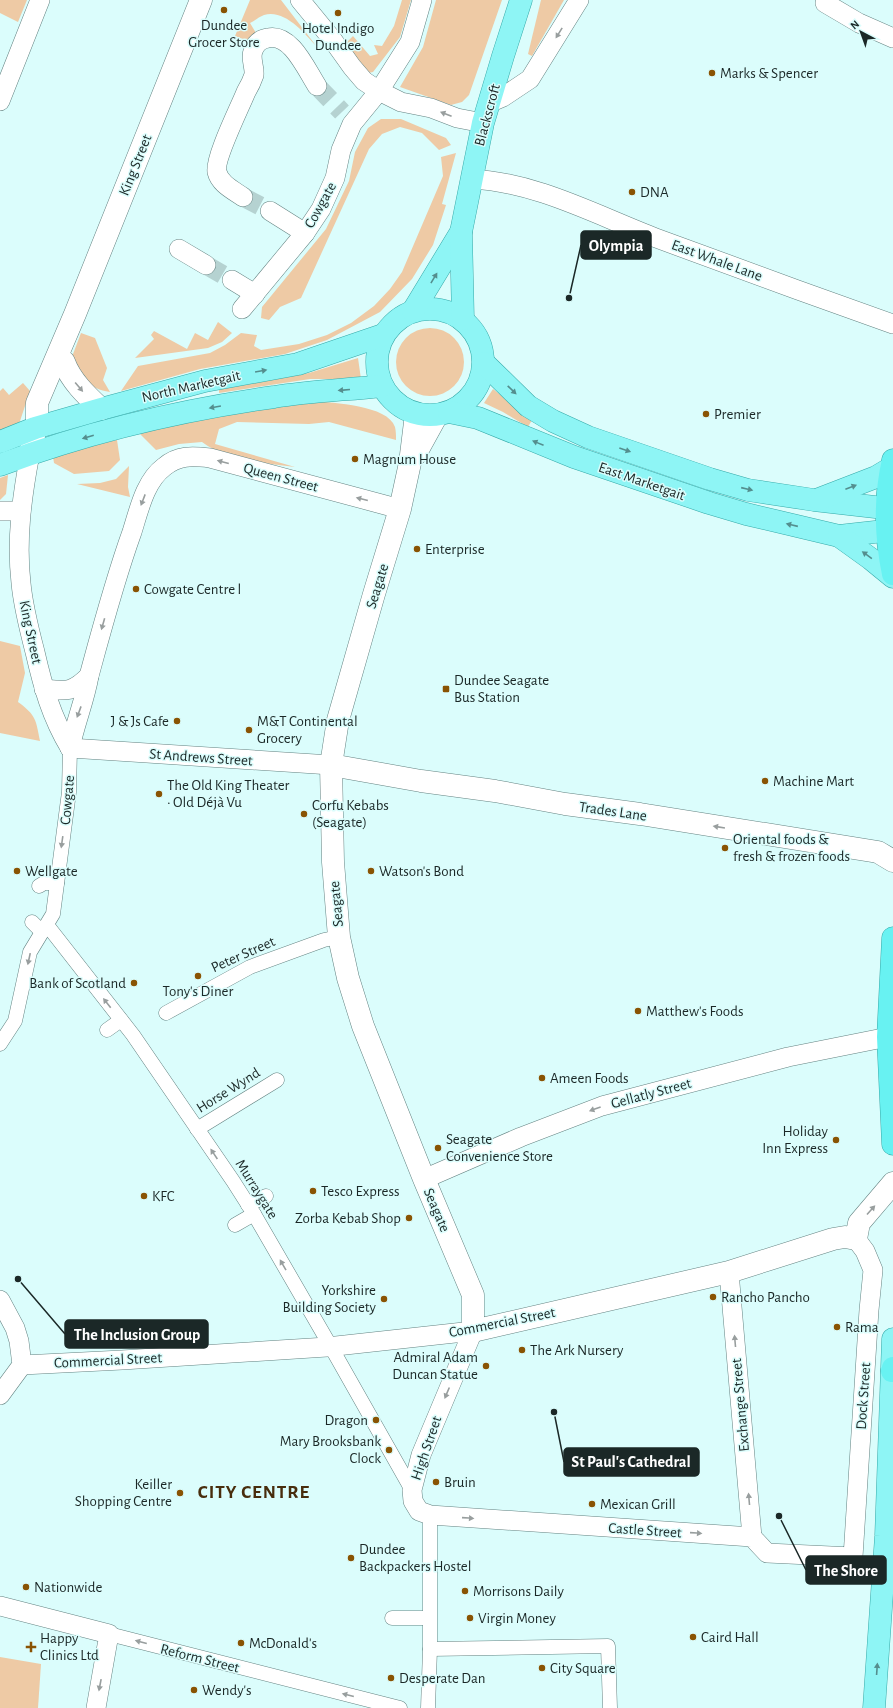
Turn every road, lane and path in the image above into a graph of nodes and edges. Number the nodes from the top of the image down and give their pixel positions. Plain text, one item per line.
1 (40, 0) edge
2 (201, 0) edge
3 (300, 0) edge
4 (422, 0) edge
5 (521, 0) edge
6 (579, 0) edge
7 (826, 3) dead end
8 (893, 38) edge
9 (317, 86) tunnel mouth
10 (379, 91) junction
11 (0, 102) edge
12 (486, 113) junction
13 (471, 179) junction
14 (243, 197) tunnel mouth
15 (270, 211) tunnel mouth
16 (462, 232) junction
17 (305, 233) junction
18 (179, 249) dead end
19 (206, 265) tunnel mouth
20 (232, 280) tunnel mouth
21 (255, 294) junction
22 (242, 310) dead end
23 (413, 311) junction
24 (463, 319) junction
25 (893, 324) edge
26 (69, 329) junction
27 (383, 335) junction
28 (64, 362) junction
29 (484, 363) junction
30 (382, 386) junction
31 (101, 409) junction
32 (443, 413) junction
33 (416, 414) junction
34 (36, 425) junction
35 (0, 442) edge
36 (30, 454) junction
37 (410, 463) junction
38 (892, 464) edge
39 (0, 465) edge
40 (162, 467) joint
41 (814, 500) junction
42 (400, 509) junction
43 (890, 509) edge
44 (0, 511) edge
45 (21, 511) junction
46 (889, 530) edge
47 (839, 536) junction
48 (893, 576) edge
49 (89, 676) junction
50 (44, 688) junction
51 (70, 748) junction
52 (331, 765) junction
53 (893, 861) edge
54 (57, 882) junction
55 (39, 886) dead end
56 (40, 926) junction
57 (339, 937) junction
58 (893, 938) edge
59 (166, 1013) dead end
60 (121, 1020) junction
61 (107, 1030) dead end
62 (888, 1037) junction
63 (0, 1044) edge
64 (278, 1080) dead end
65 (197, 1129) junction
66 (893, 1144) edge
67 (424, 1179) junction
68 (893, 1183) edge
69 (266, 1196) dead end
70 (251, 1210) junction
71 (235, 1225) dead end
72 (856, 1239) junction
73 (729, 1272) junction
74 (0, 1300) edge
75 (473, 1331) junction
76 (893, 1339) edge
77 (331, 1347) junction
78 (22, 1365) junction
79 (892, 1369) edge
80 (0, 1395) edge
81 (412, 1490) junction
82 (430, 1515) junction
83 (752, 1537) junction
84 (888, 1575) edge
85 (0, 1606) edge
86 (392, 1618) dead end
87 (429, 1618) junction
88 (109, 1634) junction
89 (430, 1649) junction
90 (366, 1704) edge
91 (96, 1708) edge
92 (400, 1708) edge
93 (428, 1708) edge
94 (610, 1708) edge
95 (874, 1708) edge

1 - 11 street
2 - 26 street, King Street
3 - 10 street
4 - 10 street, Cowgate
5 - 12 main road, Blackscroft
6 -> 12 street
7 - 8 street
9 - 14 street
12 -> 10 street
10 - 17 street, Cowgate
12 - 13 main road, Blackscroft
13 - 16 main road, Blackscroft
13 - 25 street, East Whale Lane
15 - 17 street
23 -> 16 main road, Blackscroft
16 - 24 main road, Blackscroft
17 - 21 street, Cowgate
18 - 19 street
20 - 21 street
21 - 22 street, Cowgate
23 - 24 main road
23 - 27 main road
24 - 29 main road
26 - 28 street, King Street
26 - 34 street, King Street
27 - 30 main road
31 -> 27 main road, North Marketgait
28 -> 31 street
28 - 34 street, King Street
29 - 32 main road
29 -> 41 main road, East Marketgait
30 - 33 main road
30 -> 36 main road, North Marketgait
31 - 34 main road, North Marketgait
32 - 33 main road
32 - 37 street, Seagate
47 -> 32 main road, East Marketgait
33 - 37 street, Seagate
34 - 35 main road, North Marketgait
34 - 36 street, King Street
36 - 39 main road, North Marketgait
36 - 45 street, King Street
37 - 42 street, Seagate
41 -> 38 main road, East Marketgait
38 - 43 highway
42 -> 40 street, Queen Street
40 -> 49 street, Cowgate
41 - 43 main road, East Marketgait
42 - 52 street, Seagate
43 - 46 highway
44 - 45 street
45 - 50 street, King Street
46 - 47 main road, East Marketgait
46 - 48 highway
48 -> 47 main road, East Marketgait
49 - 50 street
49 -> 51 street, Cowgate
50 - 51 street, King Street
51 - 52 street, St Andrews Street
51 -> 54 street, Cowgate
53 -> 52 street, Trades Lane
52 - 57 street, Seagate
54 - 55 street
54 - 56 street, Cowgate
60 -> 56 street, Murraygate
56 -> 63 street, Cowgate
57 - 59 street, Peter Street
57 - 67 street, Seagate
58 - 62 highway
60 - 61 street
60 - 65 street, Murraygate
62 - 66 highway
62 -> 67 street, Gellatly Street
64 - 65 street, Horse Wynd
70 -> 65 street, Murraygate
67 - 75 street, Seagate
72 -> 68 street
69 - 70 street
70 - 71 street
77 -> 70 street, Murraygate
72 - 73 street, Commercial Street
72 - 83 street, Dock Street
73 - 75 street, Commercial Street
83 -> 73 street, Exchange Street
74 - 78 street
75 - 77 street, Commercial Street
75 -> 81 street, High Street
76 - 79 main road
77 - 78 street, Commercial Street
77 - 81 street, Murraygate
78 - 80 street
79 - 84 main road
81 - 82 street, High Street
82 -> 83 street, Castle Street
82 - 87 street
95 -> 84 main road
85 - 88 street, Reform Street
86 - 87 street
87 - 89 street
90 -> 88 street, Reform Street
88 -> 91 street
89 - 93 street
89 - 94 street
90 - 92 street, Reform Street

